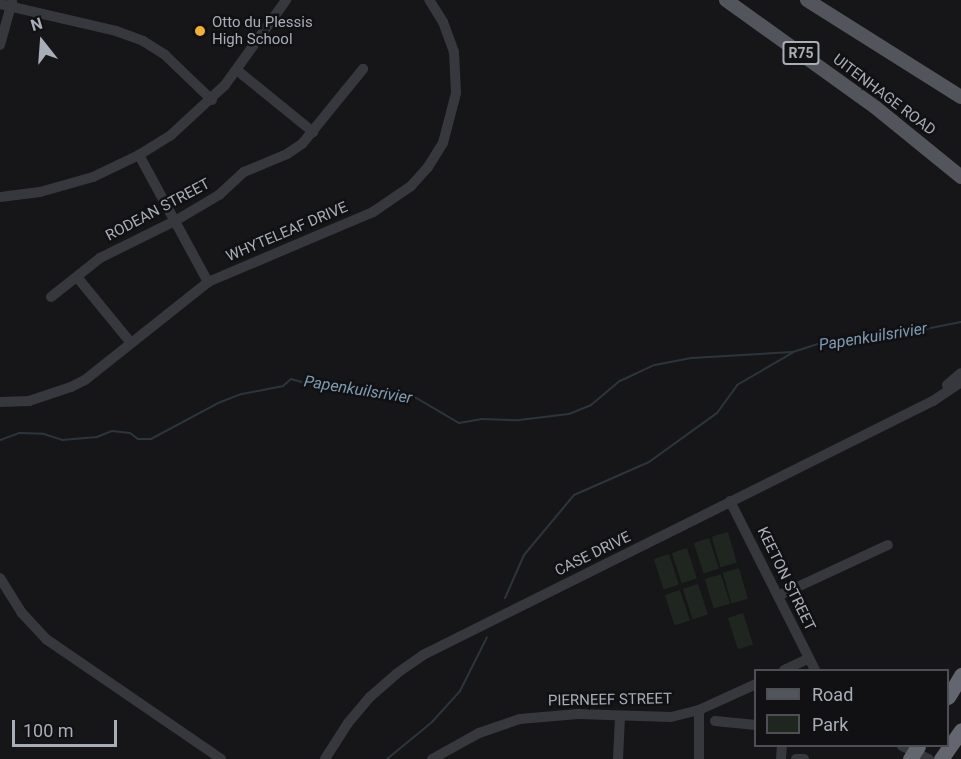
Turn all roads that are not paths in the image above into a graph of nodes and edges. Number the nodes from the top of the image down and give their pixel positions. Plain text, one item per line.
1 (286, 0) edge
2 (429, 0) edge
3 (726, 0) edge
4 (807, 0) edge
5 (7, 4) edge
6 (0, 45) edge
7 (363, 69) dead end
8 (238, 71) junction
9 (961, 98) edge
10 (212, 100) junction
11 (313, 132) junction
12 (139, 155) junction
13 (961, 177) edge
14 (0, 197) edge
15 (175, 221) junction
16 (77, 277) junction
17 (208, 282) junction
18 (51, 297) dead end
19 (131, 343) junction
20 (961, 373) edge
21 (961, 382) edge
22 (0, 402) edge
23 (905, 415) junction
24 (730, 501) junction
25 (888, 545) dead end
26 (0, 578) edge
27 (778, 596) junction
28 (808, 659) junction
29 (786, 669) edge
30 (814, 669) edge
31 (961, 675) edge
32 (754, 685) edge
33 (961, 686) edge
34 (949, 695) edge
35 (949, 703) edge
36 (699, 710) junction
37 (620, 717) junction
38 (961, 719) edge
39 (715, 721) dead end
40 (754, 725) edge
41 (961, 730) edge
42 (949, 739) edge
43 (949, 743) edge
44 (904, 747) edge
45 (221, 759) edge
46 (326, 759) edge
47 (432, 759) edge
48 (618, 759) edge
49 (699, 759) edge
50 (796, 759) edge
51 (804, 759) edge
52 (928, 759) edge

1 - 8 street
2 - 17 street, WHYTELEAF DRIVE
3 - 13 main road, UITENHAGE ROAD / R75
4 - 9 main road
5 - 6 street
5 - 10 street
7 - 11 street, RODEAN STREET
8 - 10 street
8 - 11 street
10 - 12 street
11 - 15 street, RODEAN STREET
12 - 14 street
12 - 15 street
15 - 16 street, RODEAN STREET
15 - 17 street
16 - 18 street, RODEAN STREET
16 - 19 street
17 - 19 street, WHYTELEAF DRIVE
19 - 22 street, WHYTELEAF DRIVE
20 - 23 street, CASE DRIVE
21 - 23 street, CASE DRIVE
23 - 24 street, CASE DRIVE
24 - 27 street, KEETON STREET
24 - 46 street, CASE DRIVE
25 - 27 street
26 - 45 street
27 - 28 street, KEETON STREET
28 - 29 street
28 - 30 street, KEETON STREET
31 - 34 highway
32 - 36 street, PIERNEEF STREET
33 - 35 highway
36 - 37 street, PIERNEEF STREET
36 - 49 street
37 - 47 street, PIERNEEF STREET
37 - 48 street
38 - 42 highway
39 - 40 street
41 - 43 highway
44 - 52 street
50 - 51 street

